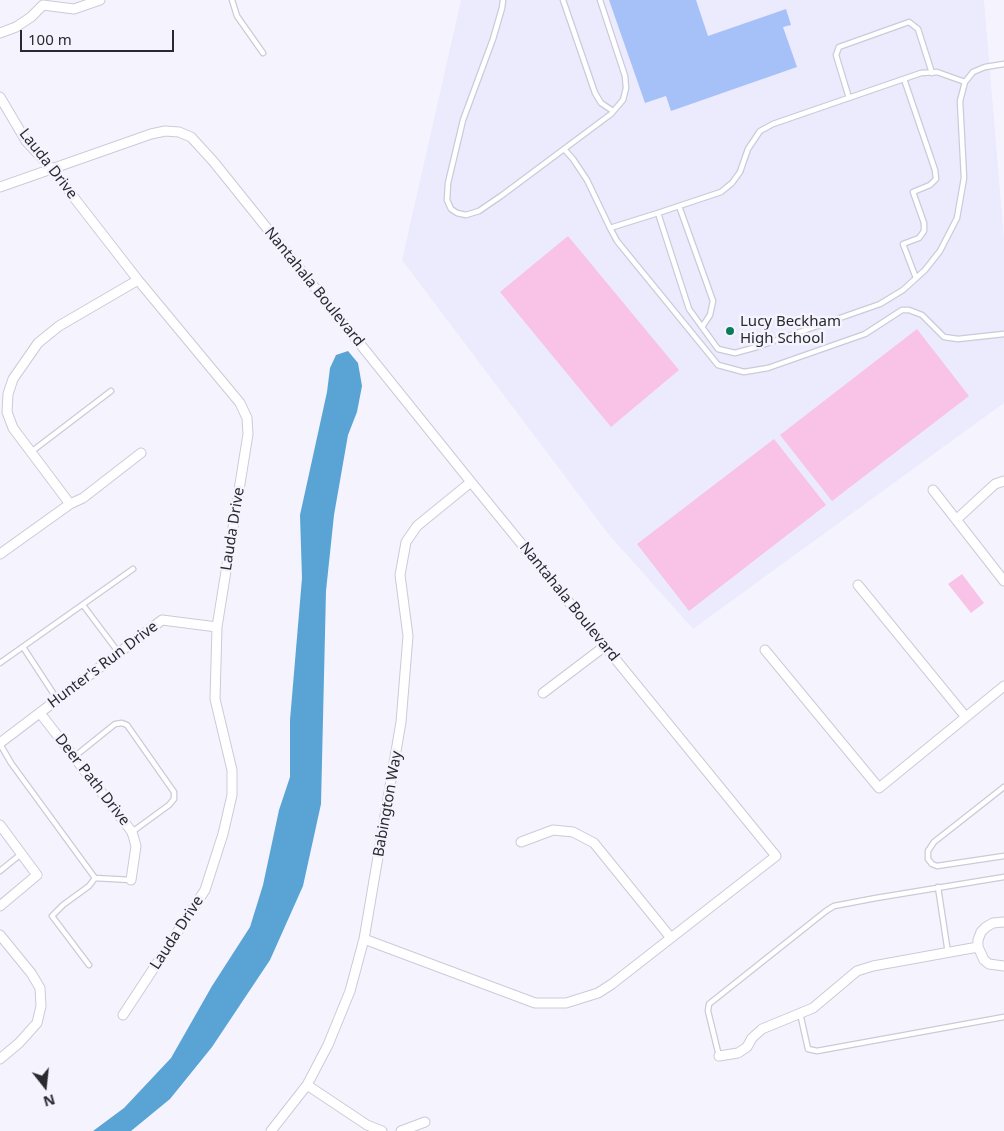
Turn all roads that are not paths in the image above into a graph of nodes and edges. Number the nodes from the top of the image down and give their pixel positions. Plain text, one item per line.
1 (100, 0) edge
2 (232, 0) edge
3 (503, 0) edge
4 (563, 0) edge
5 (600, 0) edge
6 (44, 2) edge
7 (0, 33) edge
8 (263, 53) dead end
9 (1004, 64) edge
10 (932, 72) junction
11 (904, 79) junction
12 (965, 82) junction
13 (0, 97) edge
14 (850, 98) junction
15 (613, 111) junction
16 (564, 149) junction
17 (51, 168) junction
18 (0, 187) edge
19 (679, 206) junction
20 (658, 213) junction
21 (610, 228) junction
22 (916, 278) junction
23 (138, 280) junction
24 (702, 327) junction
25 (1004, 334) edge
26 (111, 391) dead end
27 (31, 452) junction
28 (142, 453) dead end
29 (1004, 481) edge
30 (471, 482) junction
31 (934, 490) dead end
32 (70, 504) junction
33 (957, 519) junction
34 (0, 554) edge
35 (133, 569) dead end
36 (1004, 581) edge
37 (858, 585) dead end
38 (83, 605) junction
39 (217, 627) junction
40 (605, 646) junction
41 (23, 647) junction
42 (765, 650) dead end
43 (119, 653) junction
44 (0, 663) edge
45 (1004, 686) edge
46 (543, 693) dead end
47 (58, 700) junction
48 (40, 713) junction
49 (965, 716) junction
50 (0, 744) edge
51 (74, 757) junction
52 (1004, 787) edge
53 (0, 824) edge
54 (132, 832) junction
55 (521, 842) dead end
56 (22, 853) junction
57 (1004, 856) edge
58 (0, 871) edge
59 (1004, 877) edge
60 (95, 878) junction
61 (131, 880) joint
62 (938, 887) junction
63 (0, 906) edge
64 (1004, 922) edge
65 (0, 935) edge
66 (671, 938) junction
67 (364, 939) junction
68 (978, 947) junction
69 (948, 953) junction
70 (89, 965) dead end
71 (1004, 966) edge
72 (800, 1013) junction
73 (123, 1015) dead end
74 (1004, 1018) edge
75 (719, 1056) joint
76 (0, 1059) edge
77 (308, 1086) junction
78 (425, 1122) dead end
79 (271, 1131) edge
80 (382, 1131) edge
81 (402, 1131) edge

1 - 6 street
2 - 8 lane
3 - 16 lane
4 - 15 lane
5 - 15 lane
6 - 7 street
9 - 12 lane
10 - 11 lane
10 - 12 lane
10 - 14 lane
11 - 14 lane
11 - 22 lane
12 - 22 lane
13 - 17 street, Lauda Drive
14 - 19 lane
15 - 16 lane
16 - 21 lane
17 - 18 street, Nantahala Boulevard
17 - 23 street, Lauda Drive
17 - 30 street, Nantahala Boulevard
19 - 20 lane
19 - 24 lane
20 - 21 lane
20 - 24 lane
21 - 25 lane
22 - 24 lane
23 - 27 street
23 - 39 street, Lauda Drive
26 - 27 lane
27 - 32 street
28 - 32 street
29 - 33 street
30 - 40 street, Nantahala Boulevard
30 - 67 street, Babington Way
31 - 33 street
32 - 34 street
33 - 36 street
35 - 38 lane
37 - 49 street
38 - 41 lane
38 - 43 lane
39 - 43 street, Hunter's Run Drive
39 - 73 street, Lauda Drive
40 - 46 street
40 - 66 street, Nantahala Boulevard
41 - 44 lane
41 - 47 lane
42 - 49 street
43 - 47 street, Hunter's Run Drive
45 - 49 street
47 - 48 street, Hunter's Run Drive
48 - 50 street, Hunter's Run Drive
48 - 51 street, Deer Path Drive
50 - 60 lane
51 - 54 street, Deer Path Drive
51 - 54 lane
52 - 57 lane
53 - 56 street
54 - 61 street, Deer Path Drive
55 - 66 street
56 - 58 lane
56 - 63 street
59 - 62 lane
60 - 61 lane
60 - 70 lane
62 - 69 lane
62 - 75 lane
64 - 68 street
65 - 76 street
66 - 67 street, Nantahala Boulevard
67 - 77 street, Babington Way
68 - 69 street
68 - 71 street
69 - 72 street
72 - 74 lane
72 - 75 street
77 - 79 street, Babington Way
77 - 80 street
78 - 81 street

